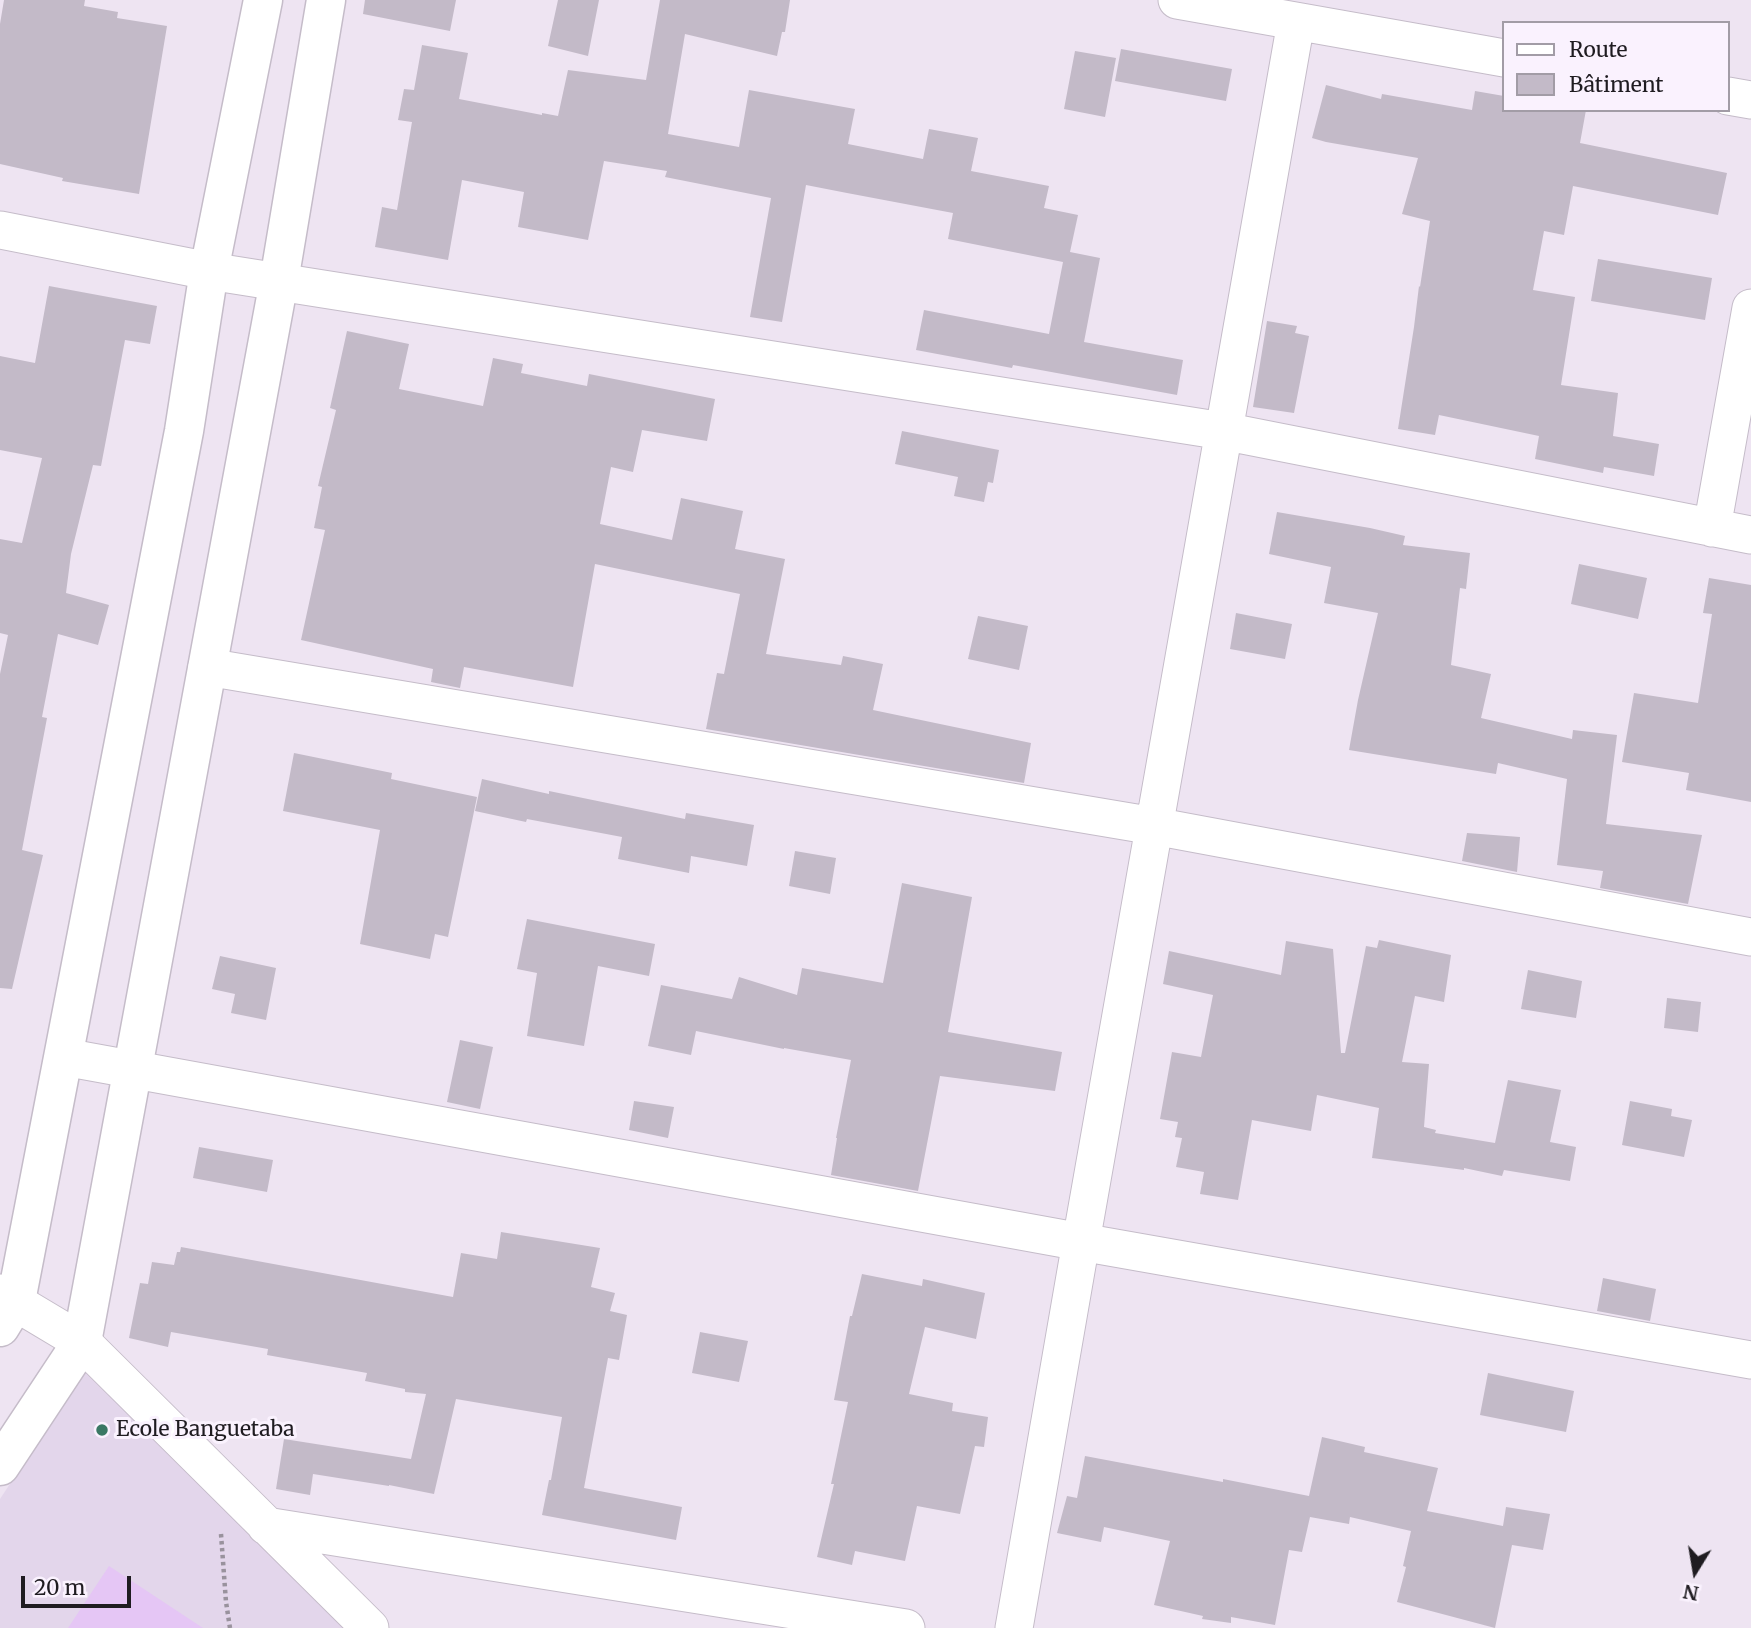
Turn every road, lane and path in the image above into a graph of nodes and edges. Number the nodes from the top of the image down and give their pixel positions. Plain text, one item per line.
1 (263, 0) edge
2 (326, 0) edge
3 (1177, 0) edge
4 (1296, 22) junction
5 (1502, 58) edge
6 (1730, 96) edge
7 (1751, 100) edge
8 (0, 230) edge
9 (209, 271) junction
10 (279, 281) junction
11 (1751, 308) edge
12 (1223, 431) junction
13 (1712, 528) junction
14 (1751, 535) edge
15 (207, 667) junction
16 (1154, 826) junction
17 (1751, 937) edge
18 (64, 1057) junction
19 (134, 1070) junction
20 (1081, 1242) junction
21 (5, 1307) edge
22 (82, 1342) junction
23 (1751, 1360) edge
24 (0, 1466) edge
25 (218, 1477) junction
26 (266, 1526) junction
27 (230, 1628) edge
28 (370, 1628) edge
29 (906, 1628) edge
30 (1014, 1628) edge

1 - 9 street
2 - 10 street
3 - 4 street
4 - 5 street
4 - 12 street
6 - 7 street
8 - 9 street
9 - 10 street
9 - 18 street
10 - 12 street
10 - 15 street
11 - 13 street
12 - 13 street
12 - 16 street
13 - 14 street
15 - 16 street
15 - 19 street
16 - 17 street
16 - 20 street
18 - 19 street
18 - 21 street
19 - 20 street
19 - 22 street
20 - 23 street
20 - 30 street
21 - 22 street
22 - 24 street
22 - 25 street
25 - 26 street
25 - 27 path
26 - 28 street
26 - 29 street

